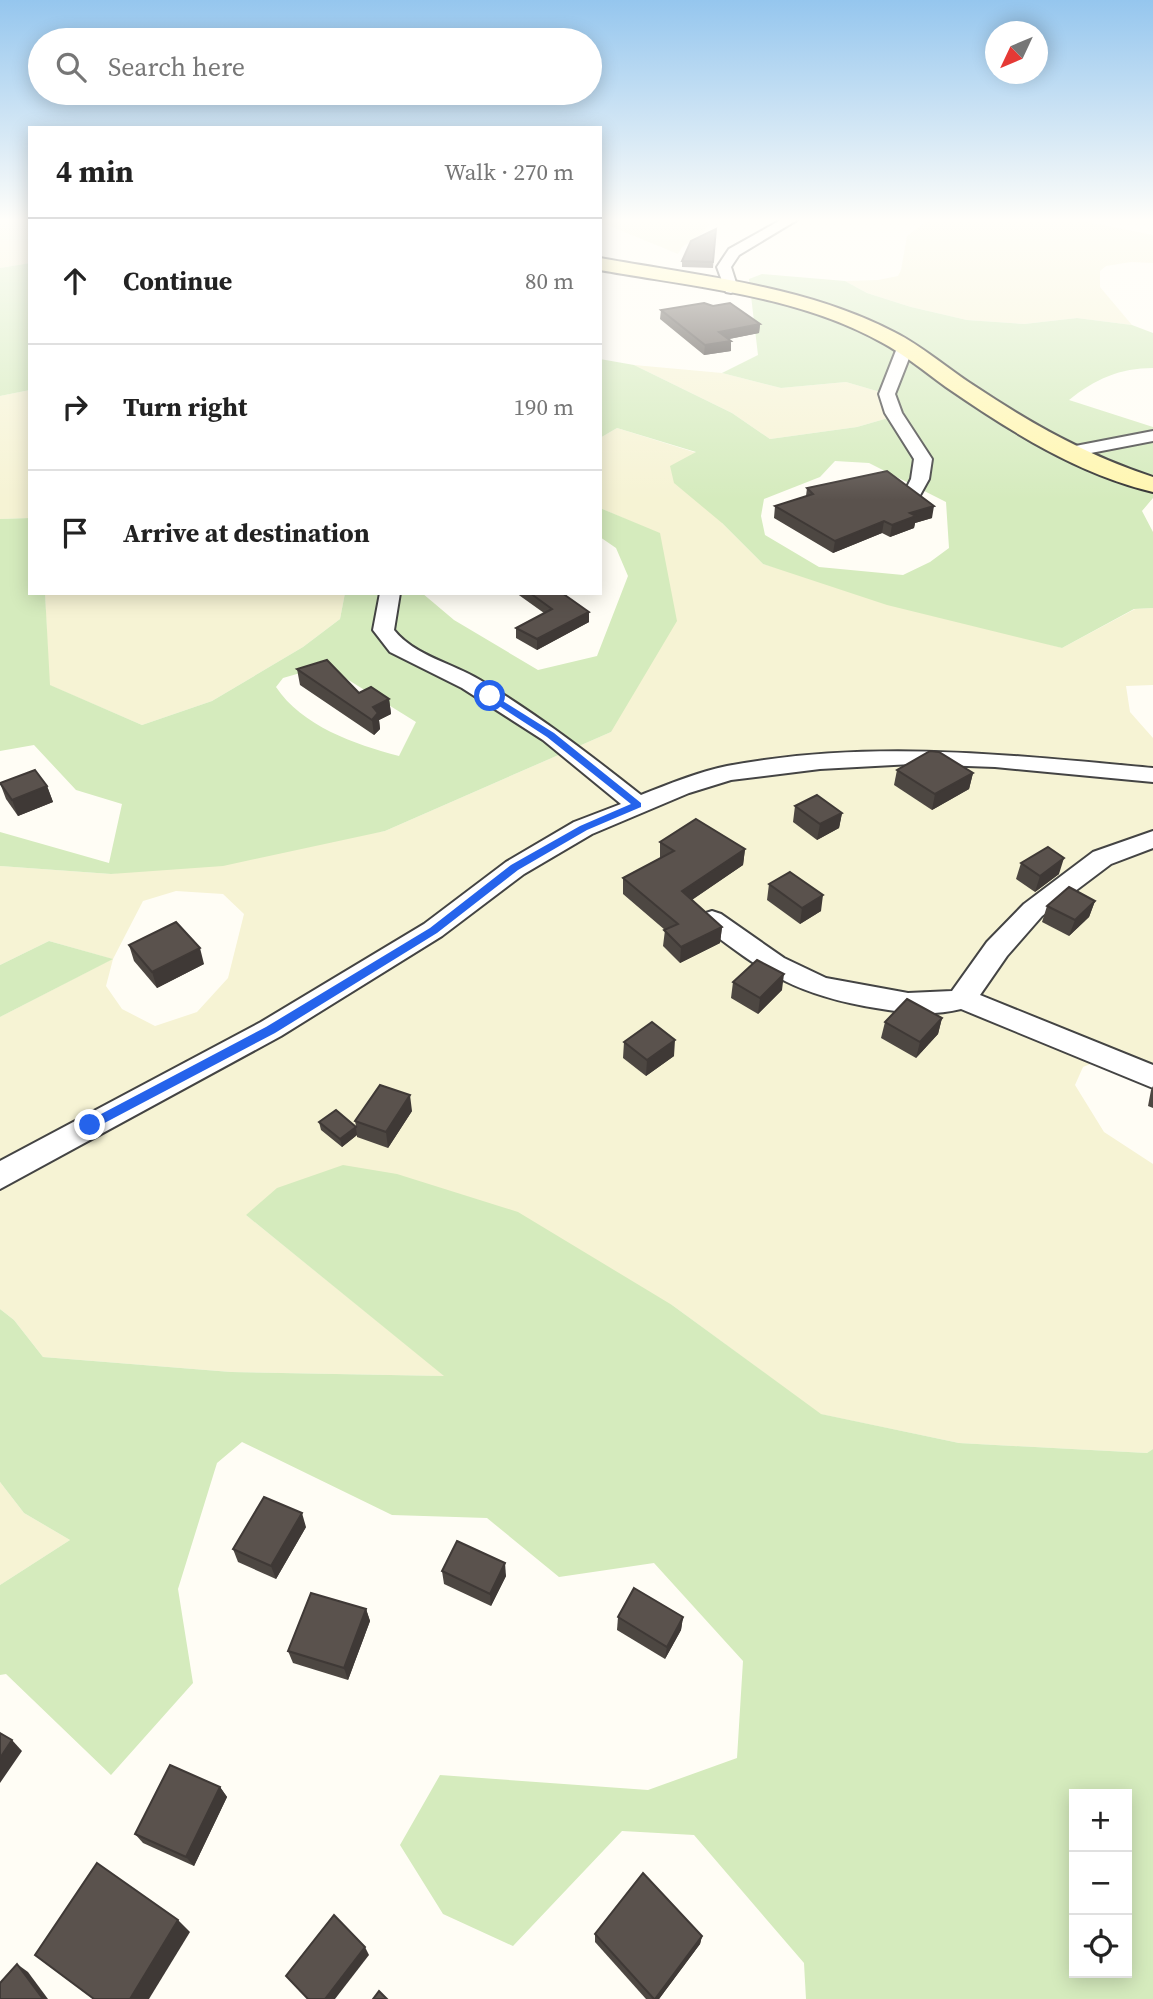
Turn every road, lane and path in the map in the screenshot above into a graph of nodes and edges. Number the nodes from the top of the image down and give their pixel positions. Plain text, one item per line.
1 (831, 313) edge
2 (905, 348) junction
3 (1153, 436) edge
4 (1065, 453) junction
5 (1153, 485) edge
6 (913, 493) edge
7 (390, 595) edge
8 (1153, 775) edge
9 (638, 805) junction
10 (1153, 839) edge
11 (712, 920) edge
12 (963, 999) junction
13 (1153, 1077) edge
14 (0, 1176) edge

1 - 2 main road
2 - 4 main road
2 - 6 street
3 - 4 street
4 - 5 main road
7 - 9 street
8 - 9 street
9 - 14 street
10 - 12 street
11 - 12 street
12 - 13 street

